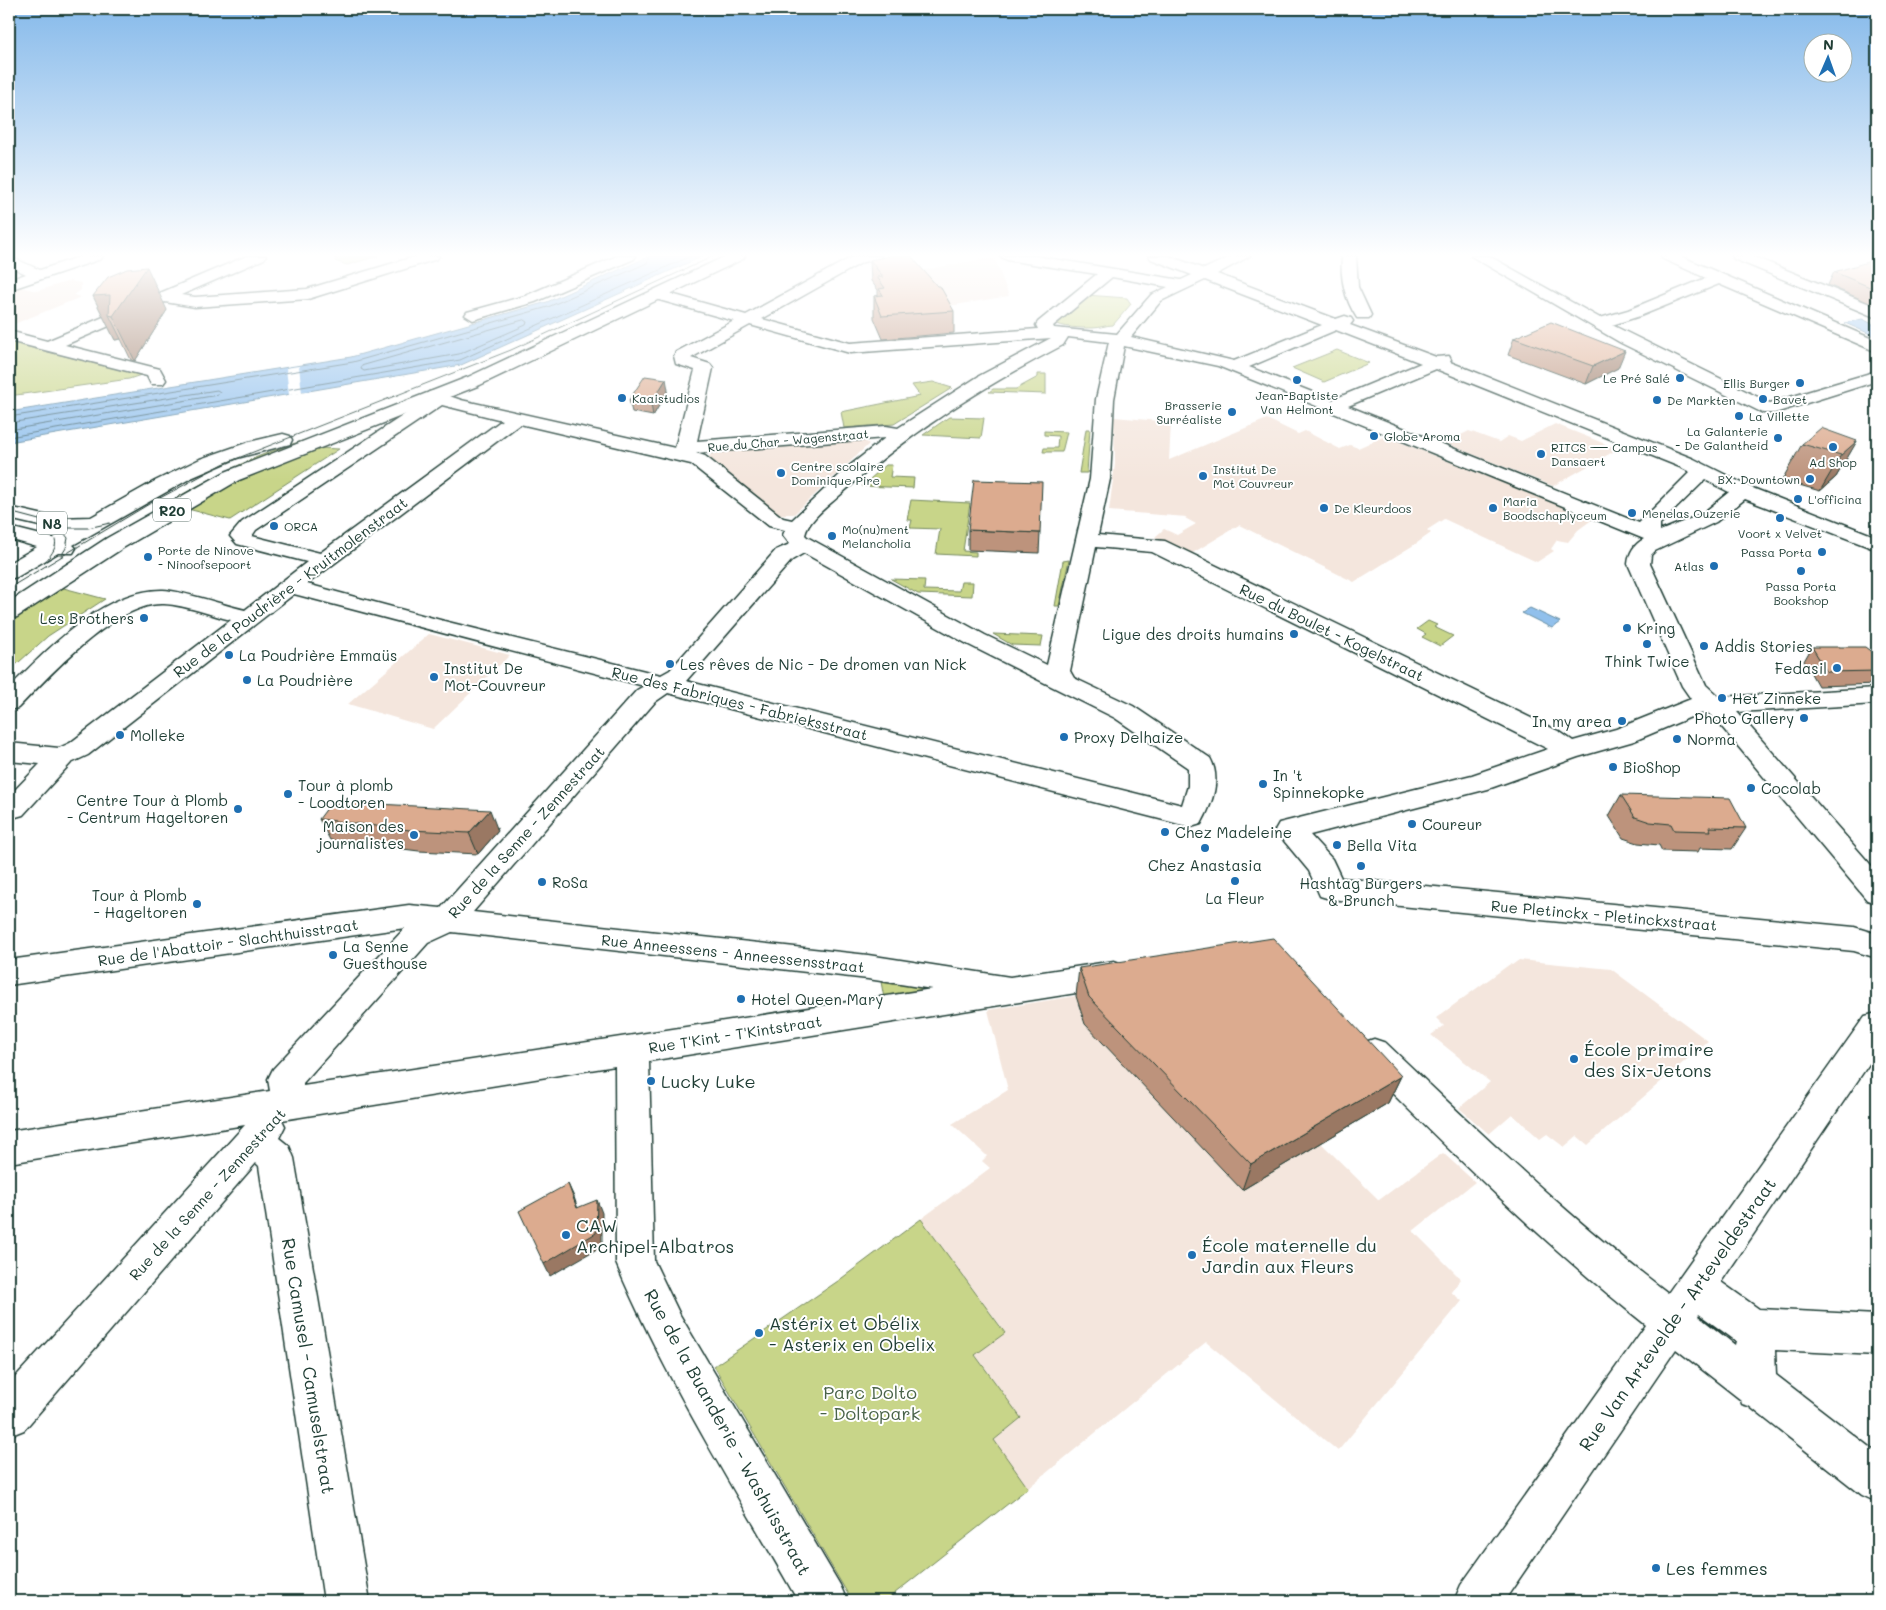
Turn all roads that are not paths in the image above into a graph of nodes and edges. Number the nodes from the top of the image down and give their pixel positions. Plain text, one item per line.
1 (84, 331) edge
2 (579, 331) edge
3 (726, 331) edge
4 (790, 331) edge
5 (1128, 331) edge
6 (1321, 331) edge
7 (1357, 331) edge
8 (1611, 331) edge
9 (1840, 331) edge
10 (1056, 332) junction
11 (9, 336) edge
12 (1120, 340) junction
13 (49, 346) junction
14 (1877, 347) edge
15 (1436, 354) junction
16 (1236, 366) junction
17 (1877, 376) edge
18 (157, 380) dead end
19 (438, 397) junction
20 (1330, 407) junction
21 (517, 417) junction
22 (346, 430) junction
23 (899, 434) junction
24 (682, 451) junction
25 (1703, 471) junction
26 (1743, 491) junction
27 (9, 513) edge
28 (88, 524) junction
29 (9, 533) edge
30 (800, 536) junction
31 (1657, 536) junction
32 (1088, 540) junction
33 (115, 543) junction
34 (1877, 544) edge
35 (55, 545) junction
36 (324, 560) junction
37 (9, 572) edge
38 (290, 586) junction
39 (9, 612) edge
40 (249, 618) junction
41 (665, 684) junction
42 (1065, 684) junction
43 (1877, 696) edge
44 (9, 702) edge
45 (1713, 704) junction
46 (1569, 750) junction
47 (9, 752) edge
48 (62, 757) junction
49 (11, 808) edge
50 (1877, 892) edge
51 (446, 922) junction
52 (1877, 946) edge
53 (1142, 970) edge
54 (9, 972) edge
55 (1019, 990) junction
56 (1877, 1026) edge
57 (1354, 1034) edge
58 (632, 1051) junction
59 (289, 1104) junction
60 (255, 1140) junction
61 (9, 1147) edge
62 (1696, 1288) junction
63 (1672, 1321) junction
64 (1756, 1329) junction
65 (1877, 1336) edge
66 (1758, 1389) junction
67 (9, 1415) edge
68 (1877, 1480) edge
69 (347, 1601) edge
70 (824, 1601) edge
71 (1477, 1601) edge

1 - 13 street
2 - 19 street, R20
3 - 24 street
4 - 10 street
5 - 12 street
6 - 16 street
7 - 15 street
8 - 17 street
9 - 14 street
10 - 12 street
10 - 23 street, Rue de la Senne - Zennestraat
11 - 13 street
12 - 16 street
12 - 32 street
13 - 18 street
15 - 20 street
15 - 25 street
16 - 20 street
19 - 21 street
19 - 22 street, R20
19 - 36 street
20 - 31 street
21 - 24 street
21 - 36 street, Rue de la Poudrière - Kruitmolenstraat
22 - 28 street, R20
22 - 33 street, R20
23 - 24 street, Rue du Char - Wagenstraat
23 - 30 street, Rue de la Senne - Zennestraat
24 - 30 street
25 - 26 street
25 - 31 street
26 - 31 street
26 - 34 street
27 - 28 street, N8
28 - 33 street, N8
28 - 35 street, R20
29 - 35 street, N8
30 - 41 street, Rue de la Senne - Zennestraat
30 - 42 street
31 - 45 street
32 - 42 street
32 - 46 street, Rue du Boulet - Kogelstraat
33 - 35 street, N8
33 - 39 street, R20
35 - 37 street, R20
36 - 38 street, Rue de la Poudrière - Kruitmolenstraat
38 - 40 street, Rue de la Poudrière - Kruitmolenstraat
38 - 41 street, Rue des Fabriques - Fabrieksstraat
40 - 44 street
40 - 48 street, Rue de la Poudrière - Kruitmolenstraat
41 - 42 street, Rue des Fabriques - Fabrieksstraat
41 - 51 street, Rue de la Senne - Zennestraat
43 - 45 street
45 - 46 street
45 - 50 street
46 - 52 street, Rue Pletinckx - Pletinckxstraat
47 - 48 street
48 - 49 street, Rue de la Poudrière - Kruitmolenstraat
51 - 54 street, Rue de l'Abattoir - Slachthuisstraat
51 - 55 street, Rue Anneessens - Anneessensstraat
51 - 59 street, Rue de la Senne - Zennestraat
53 - 55 street, Rue T'Kint - T'Kintstraat
55 - 58 street, Rue T'Kint - T'Kintstraat
56 - 62 street, Rue Van Artevelde - Arteveldestraat
57 - 63 street
58 - 59 street, Rue T'Kint - T'Kintstraat
58 - 70 street, Rue de la Buanderie - Washuisstraat
59 - 60 street, Rue de la Senne - Zennestraat
59 - 61 street, Rue T'Kint - T'Kintstraat
60 - 67 street, Rue de la Senne - Zennestraat
60 - 69 street, Rue Camusel - Camuselstraat
62 - 63 street, Rue Van Artevelde - Arteveldestraat
62 - 64 street
63 - 66 street
63 - 71 street, Rue Van Artevelde - Arteveldestraat
64 - 65 street
64 - 66 street
66 - 68 street

